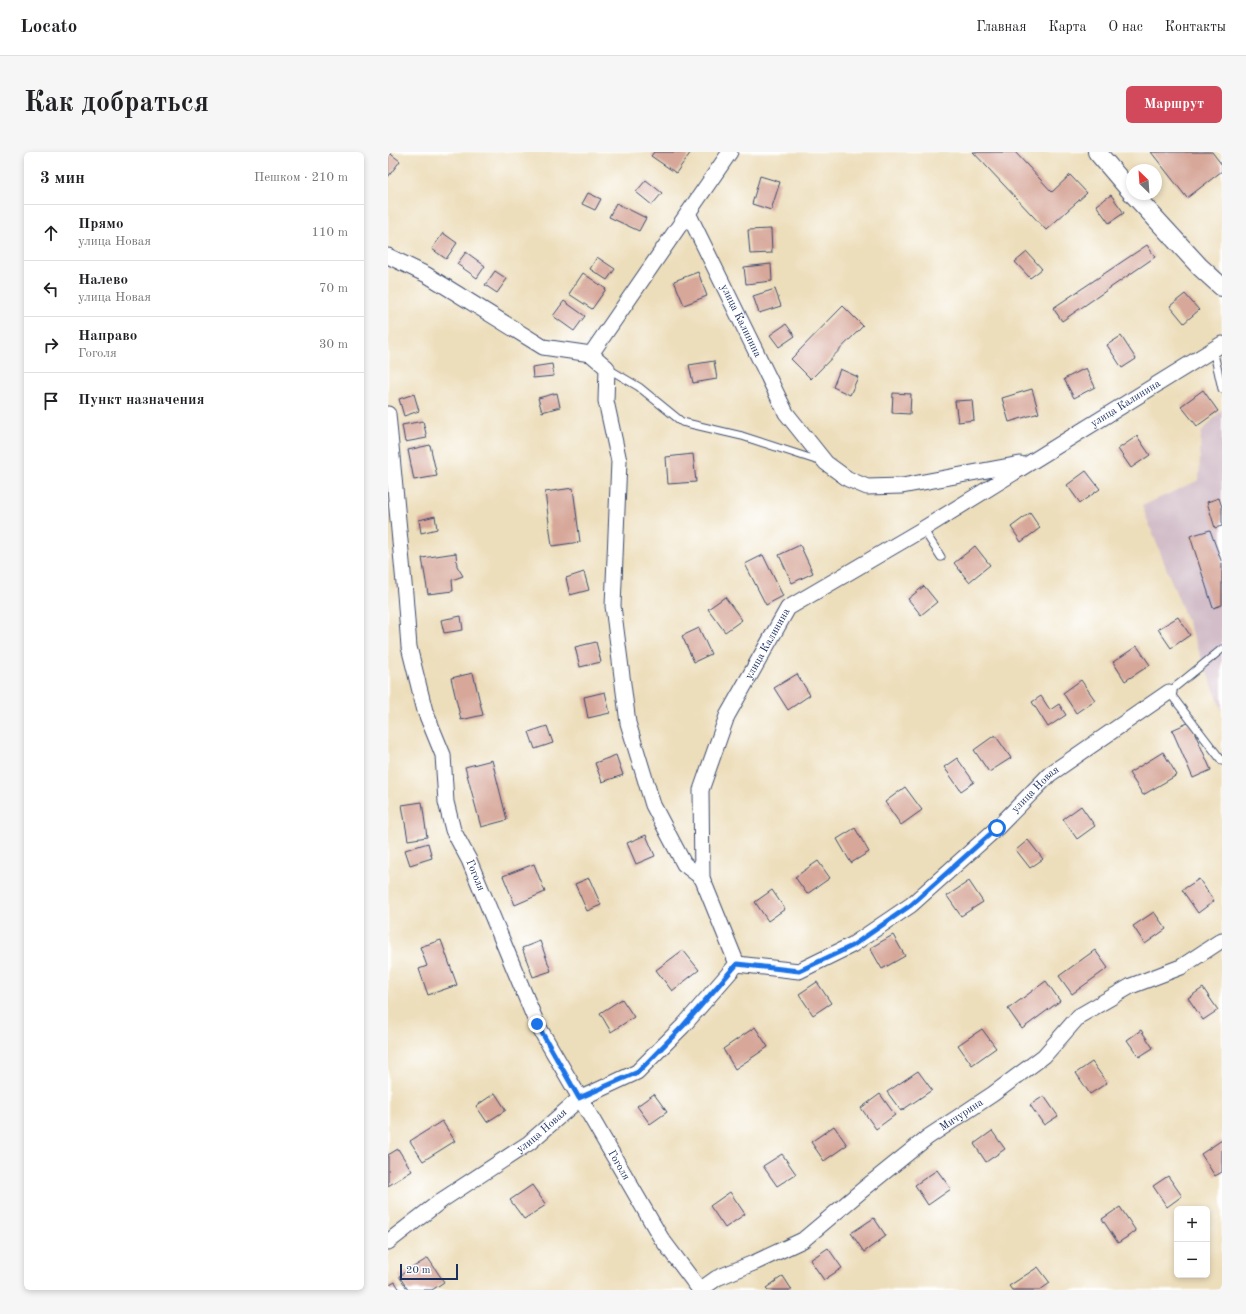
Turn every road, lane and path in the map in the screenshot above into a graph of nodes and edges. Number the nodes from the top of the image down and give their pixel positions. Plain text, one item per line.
1 (730, 152) edge
2 (1097, 152) edge
3 (1126, 186) edge
4 (1138, 200) edge
5 (688, 213) junction
6 (388, 256) edge
7 (1222, 287) edge
8 (1218, 347) edge
9 (591, 354) junction
10 (607, 368) junction
11 (1222, 390) edge
12 (388, 414) edge
13 (1028, 463) junction
14 (826, 464) junction
15 (923, 529) junction
16 (941, 557) dead end
17 (1222, 649) edge
18 (1169, 692) junction
19 (1222, 761) edge
20 (702, 878) junction
21 (1222, 940) edge
22 (737, 964) junction
23 (579, 1098) junction
24 (388, 1242) edge
25 (700, 1290) edge

1 - 5 street
2 - 3 street
4 - 7 street
5 - 9 street
5 - 14 street, улица Калинина
6 - 9 street
8 - 11 lane
8 - 13 street, улица Калинина
9 - 10 street, улица Калинина
10 - 14 lane, улица Калинина
10 - 20 street, улица Калинина
12 - 23 street, Гоголя
13 - 14 street, улица Калинина
13 - 15 street, улица Калинина
15 - 16 lane
15 - 20 street, улица Калинина
17 - 18 lane
18 - 19 lane
18 - 22 street, улица Новая
20 - 22 street, улица Калинина
21 - 25 street, Мичурина
22 - 23 street, улица Новая
23 - 24 street, улица Новая
23 - 25 street, Гоголя

